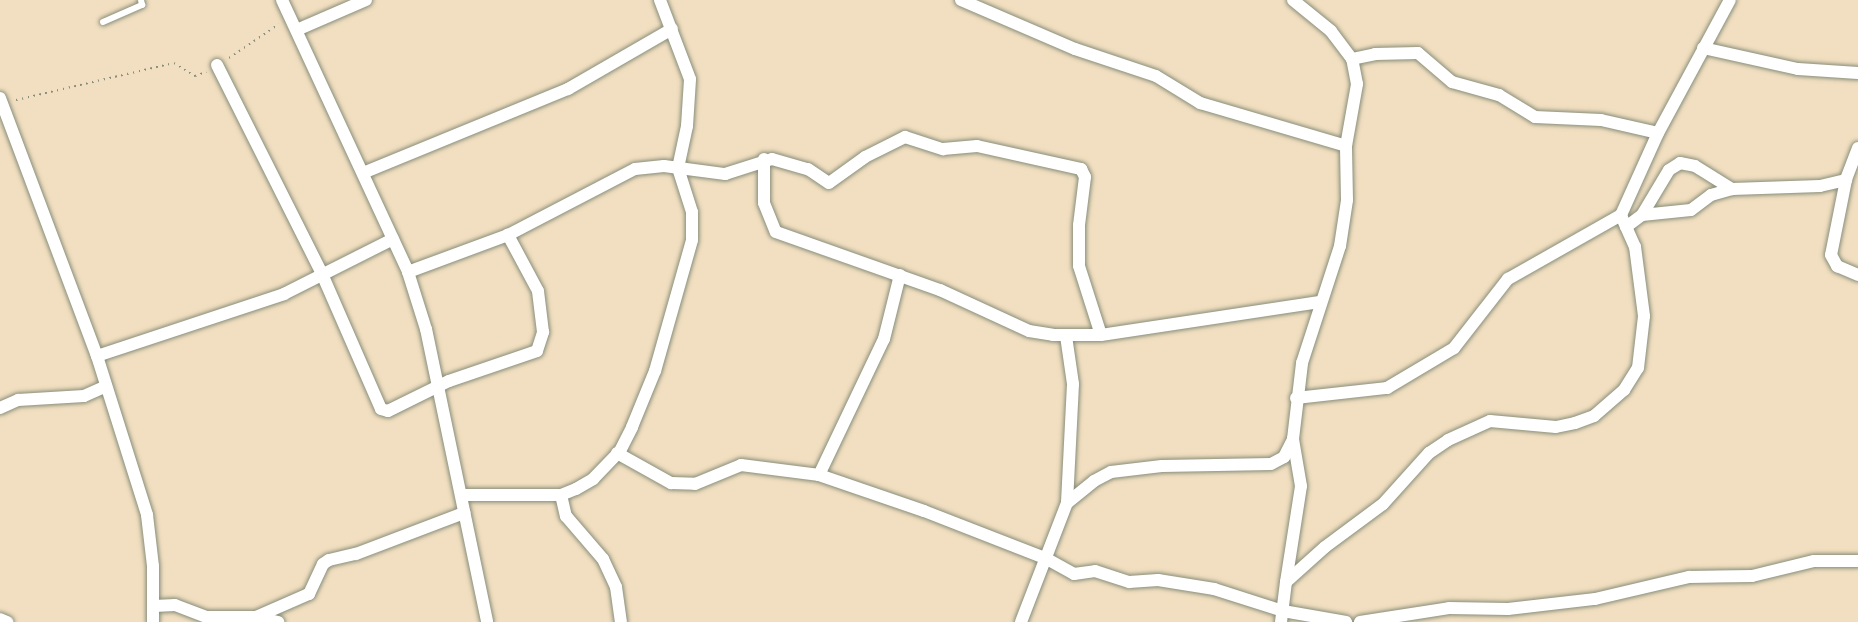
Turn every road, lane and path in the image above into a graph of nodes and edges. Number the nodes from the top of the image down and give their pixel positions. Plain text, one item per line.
1 (141, 0) edge
2 (282, 0) edge
3 (366, 0) edge
4 (660, 0) edge
5 (961, 0) edge
6 (1293, 0) edge
7 (1730, 0) edge
8 (291, 16) junction
9 (103, 22) dead end
10 (299, 29) junction
11 (672, 29) junction
12 (1703, 48) junction
13 (1352, 59) junction
14 (218, 65) junction
15 (1858, 73) edge
16 (1, 101) edge
17 (1658, 133) junction
18 (1346, 146) junction
19 (1858, 148) edge
20 (764, 159) junction
21 (678, 168) junction
22 (363, 173) junction
23 (1846, 180) junction
24 (1732, 189) junction
25 (1642, 214) junction
26 (1623, 221) junction
27 (508, 235) junction
28 (393, 239) junction
29 (408, 272) junction
30 (322, 274) junction
31 (900, 275) junction
32 (1858, 275) edge
33 (1320, 302) junction
34 (1101, 335) junction
35 (1066, 336) junction
36 (96, 356) junction
37 (106, 386) junction
38 (437, 388) junction
39 (1296, 398) junction
40 (0, 408) edge
41 (1293, 439) junction
42 (617, 453) junction
43 (819, 475) junction
44 (461, 495) junction
45 (561, 495) junction
46 (1067, 503) junction
47 (464, 513) junction
48 (1047, 559) junction
49 (1858, 561) edge
50 (1286, 582) junction
51 (154, 606) junction
52 (1479, 609) junction
53 (1282, 616) edge
54 (256, 617) junction
55 (0, 619) edge
56 (7, 622) edge
57 (153, 622) edge
58 (278, 622) edge
59 (487, 622) edge
60 (621, 622) edge
61 (1021, 622) edge
62 (1346, 622) edge
63 (1360, 622) edge
64 (1488, 622) edge

1 - 9 lane
2 - 8 street
3 - 10 street
4 - 11 street
5 - 18 street
6 - 13 street
7 - 12 street
8 - 10 street
8 - 14 path
10 - 22 street
11 - 21 street
11 - 22 street
12 - 15 street
12 - 17 street
13 - 17 street
13 - 18 street
14 - 16 path
14 - 30 street
16 - 36 street
17 - 26 street
18 - 33 street
19 - 23 street
20 - 21 street
20 - 31 street
20 - 34 street
21 - 27 street
21 - 42 street
22 - 28 street
23 - 24 street
23 - 32 street
24 - 25 street
24 - 25 street
25 - 26 street
26 - 39 street
26 - 50 street
27 - 29 street
27 - 38 street
28 - 29 street
28 - 30 street
29 - 38 street
30 - 36 street
30 - 38 street
31 - 35 street
31 - 43 street
33 - 34 street
33 - 39 street
34 - 35 street
35 - 46 street
36 - 37 street
37 - 40 street
37 - 51 street
38 - 44 street
39 - 41 street
41 - 46 street
41 - 50 street
42 - 43 street
42 - 45 street
43 - 48 street
44 - 45 street
44 - 47 street
45 - 60 street
46 - 48 street
47 - 54 street
47 - 59 street
48 - 53 street
48 - 61 street
49 - 52 street
50 - 53 street
51 - 54 street
51 - 57 street
52 - 63 street
52 - 64 street
53 - 62 street
54 - 58 street
55 - 56 street

